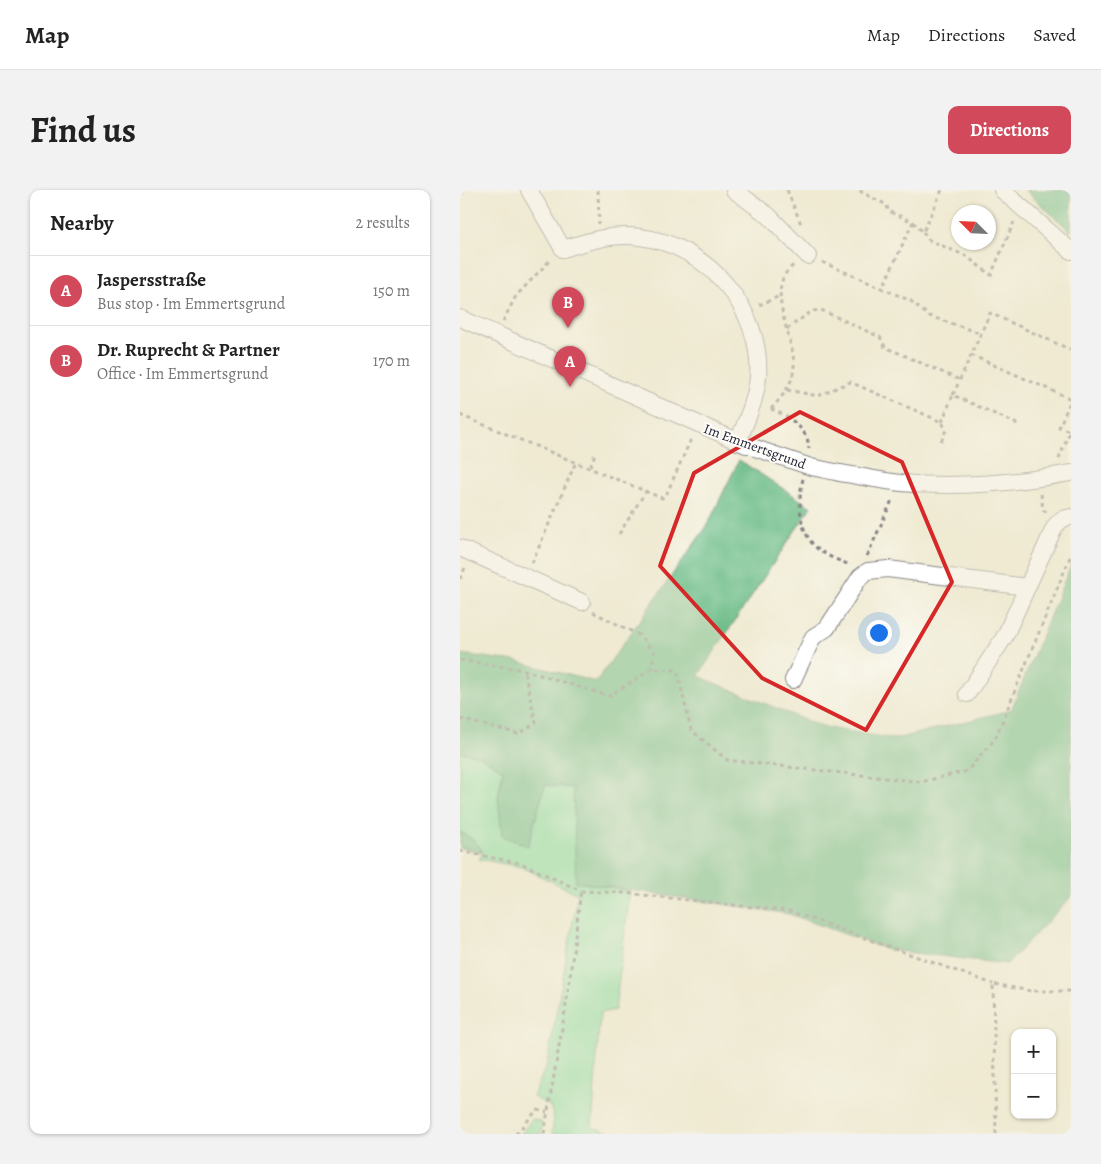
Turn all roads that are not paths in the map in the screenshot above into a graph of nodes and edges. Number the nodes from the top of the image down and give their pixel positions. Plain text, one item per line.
1 (529, 190) edge
2 (734, 190) edge
3 (1002, 190) edge
4 (1071, 251) edge
5 (808, 256) road end
6 (460, 318) edge
7 (738, 442) junction
8 (1071, 473) edge
9 (1071, 517) edge
10 (460, 548) edge
11 (1027, 587) junction
12 (582, 602) road end
13 (793, 680) dead end
14 (968, 694) dead end

1 - 7 street
2 - 5 street
3 - 4 street
6 - 7 street, Im Emmertsgrund
7 - 8 street, Im Emmertsgrund, bridge
9 - 11 street
10 - 12 street
11 - 13 street
11 - 14 street

